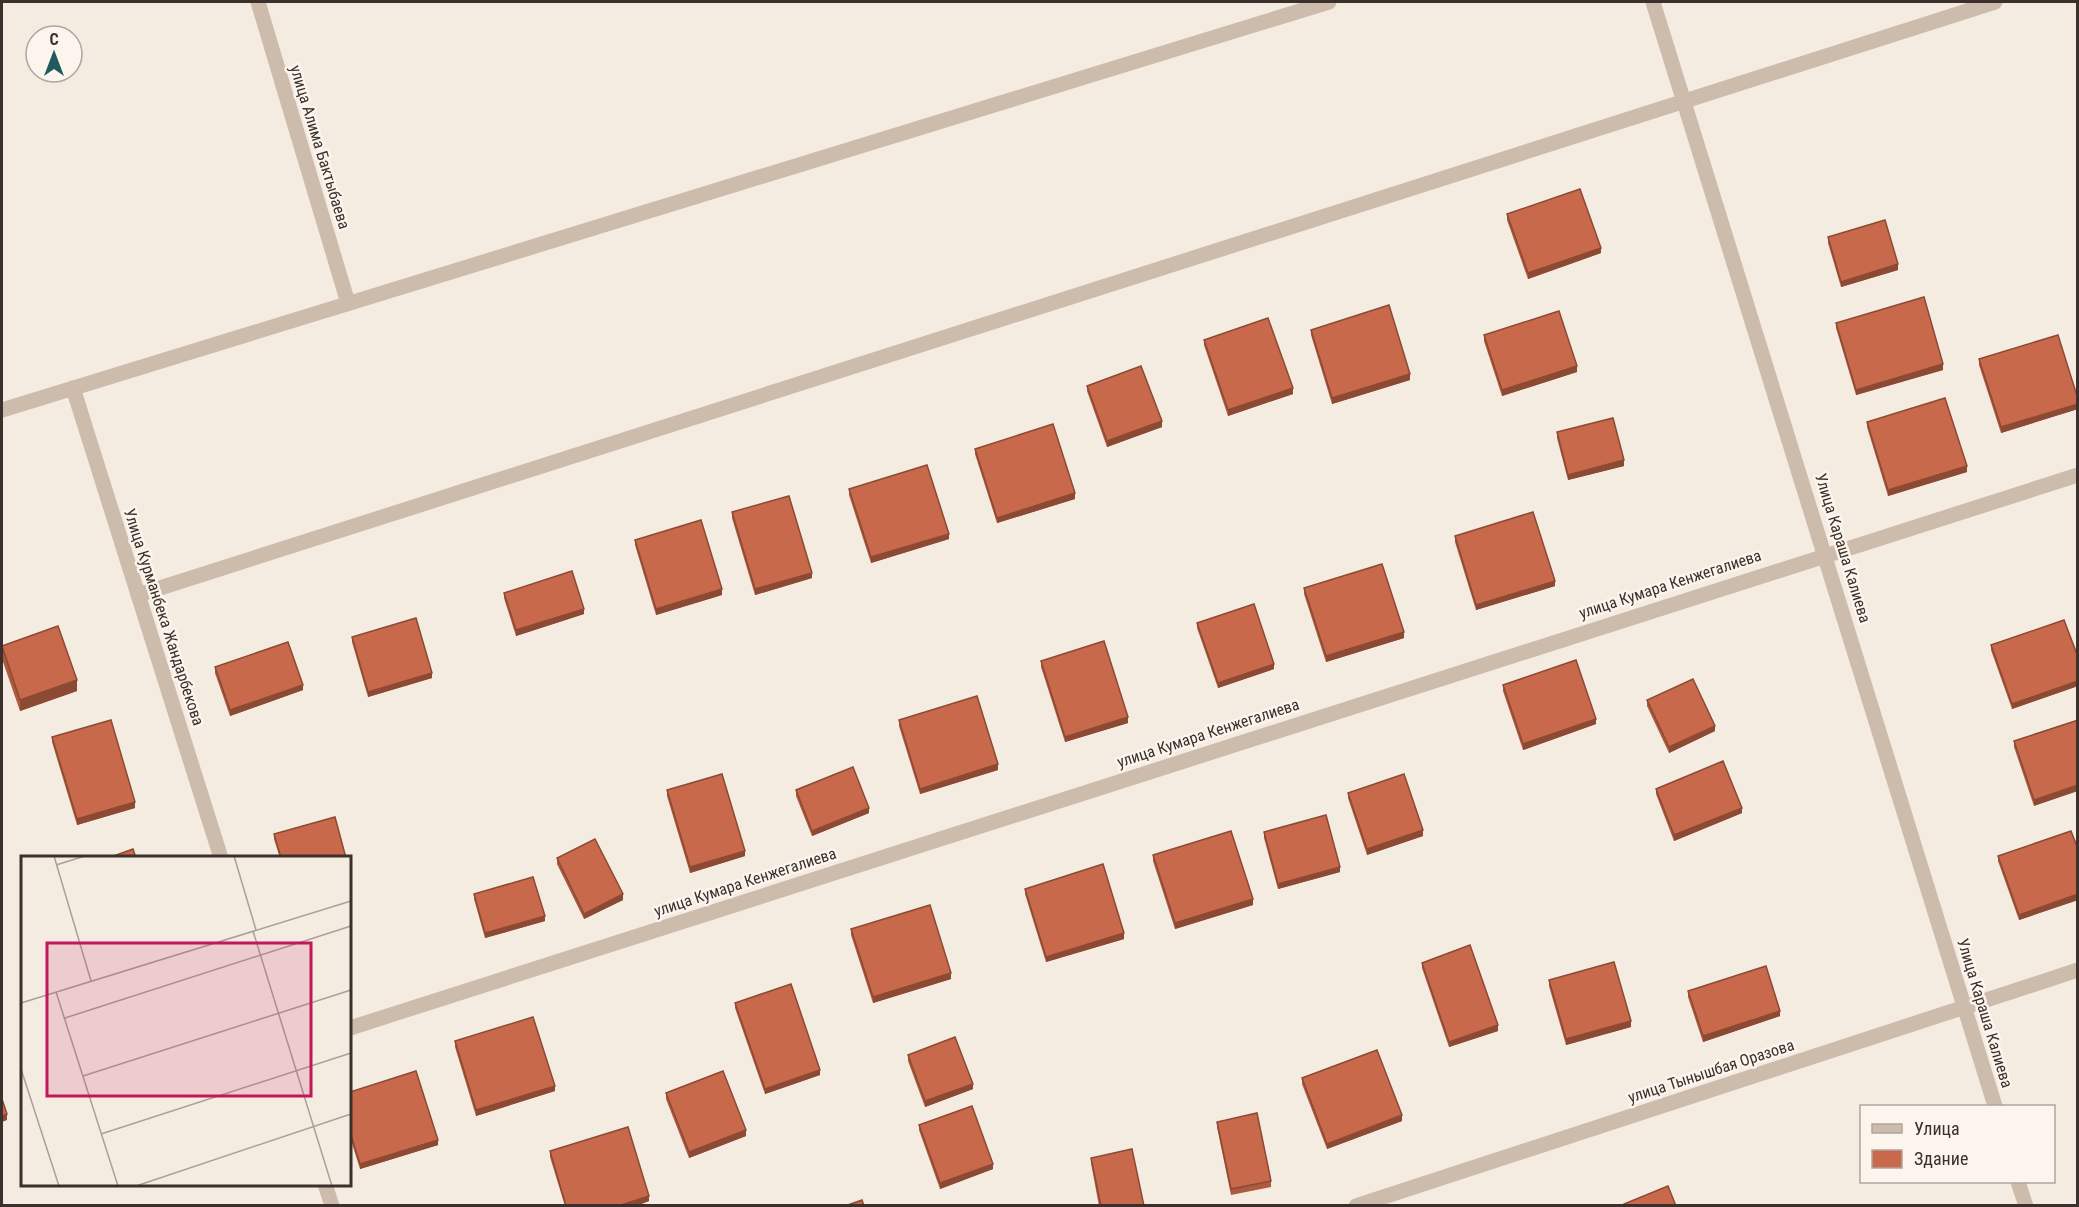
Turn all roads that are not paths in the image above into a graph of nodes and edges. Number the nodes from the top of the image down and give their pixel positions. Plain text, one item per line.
1 (258, 2) edge
2 (1329, 2) edge
3 (1653, 2) edge
4 (1995, 2) edge
5 (1686, 102) junction
6 (348, 303) junction
7 (73, 388) junction
8 (2, 410) edge
9 (2078, 475) edge
10 (1826, 553) junction
11 (138, 595) junction
12 (220, 856) edge
13 (2078, 970) edge
14 (1964, 1007) junction
15 (351, 1028) edge
16 (1994, 1105) edge
17 (2018, 1183) edge
18 (325, 1186) edge
19 (332, 1206) edge
20 (1356, 1206) edge
21 (2026, 1206) edge

1 - 6 street, улица Алима Бактыбаева
2 - 6 street
3 - 5 street, Улица Караша Калиева
4 - 5 street
5 - 10 street, Улица Караша Калиева
5 - 11 street
6 - 7 street
7 - 8 street
7 - 11 street, Улица Курманбека Жандарбекова
9 - 10 street, улица Кумара Кенжегалиева
10 - 14 street, Улица Караша Калиева
10 - 15 street, улица Кумара Кенжегалиева
11 - 12 street, Улица Курманбека Жандарбекова
13 - 14 street, улица Тынышбая Оразова
14 - 16 street, Улица Караша Калиева
14 - 20 street, улица Тынышбая Оразова
17 - 21 street
18 - 19 street

